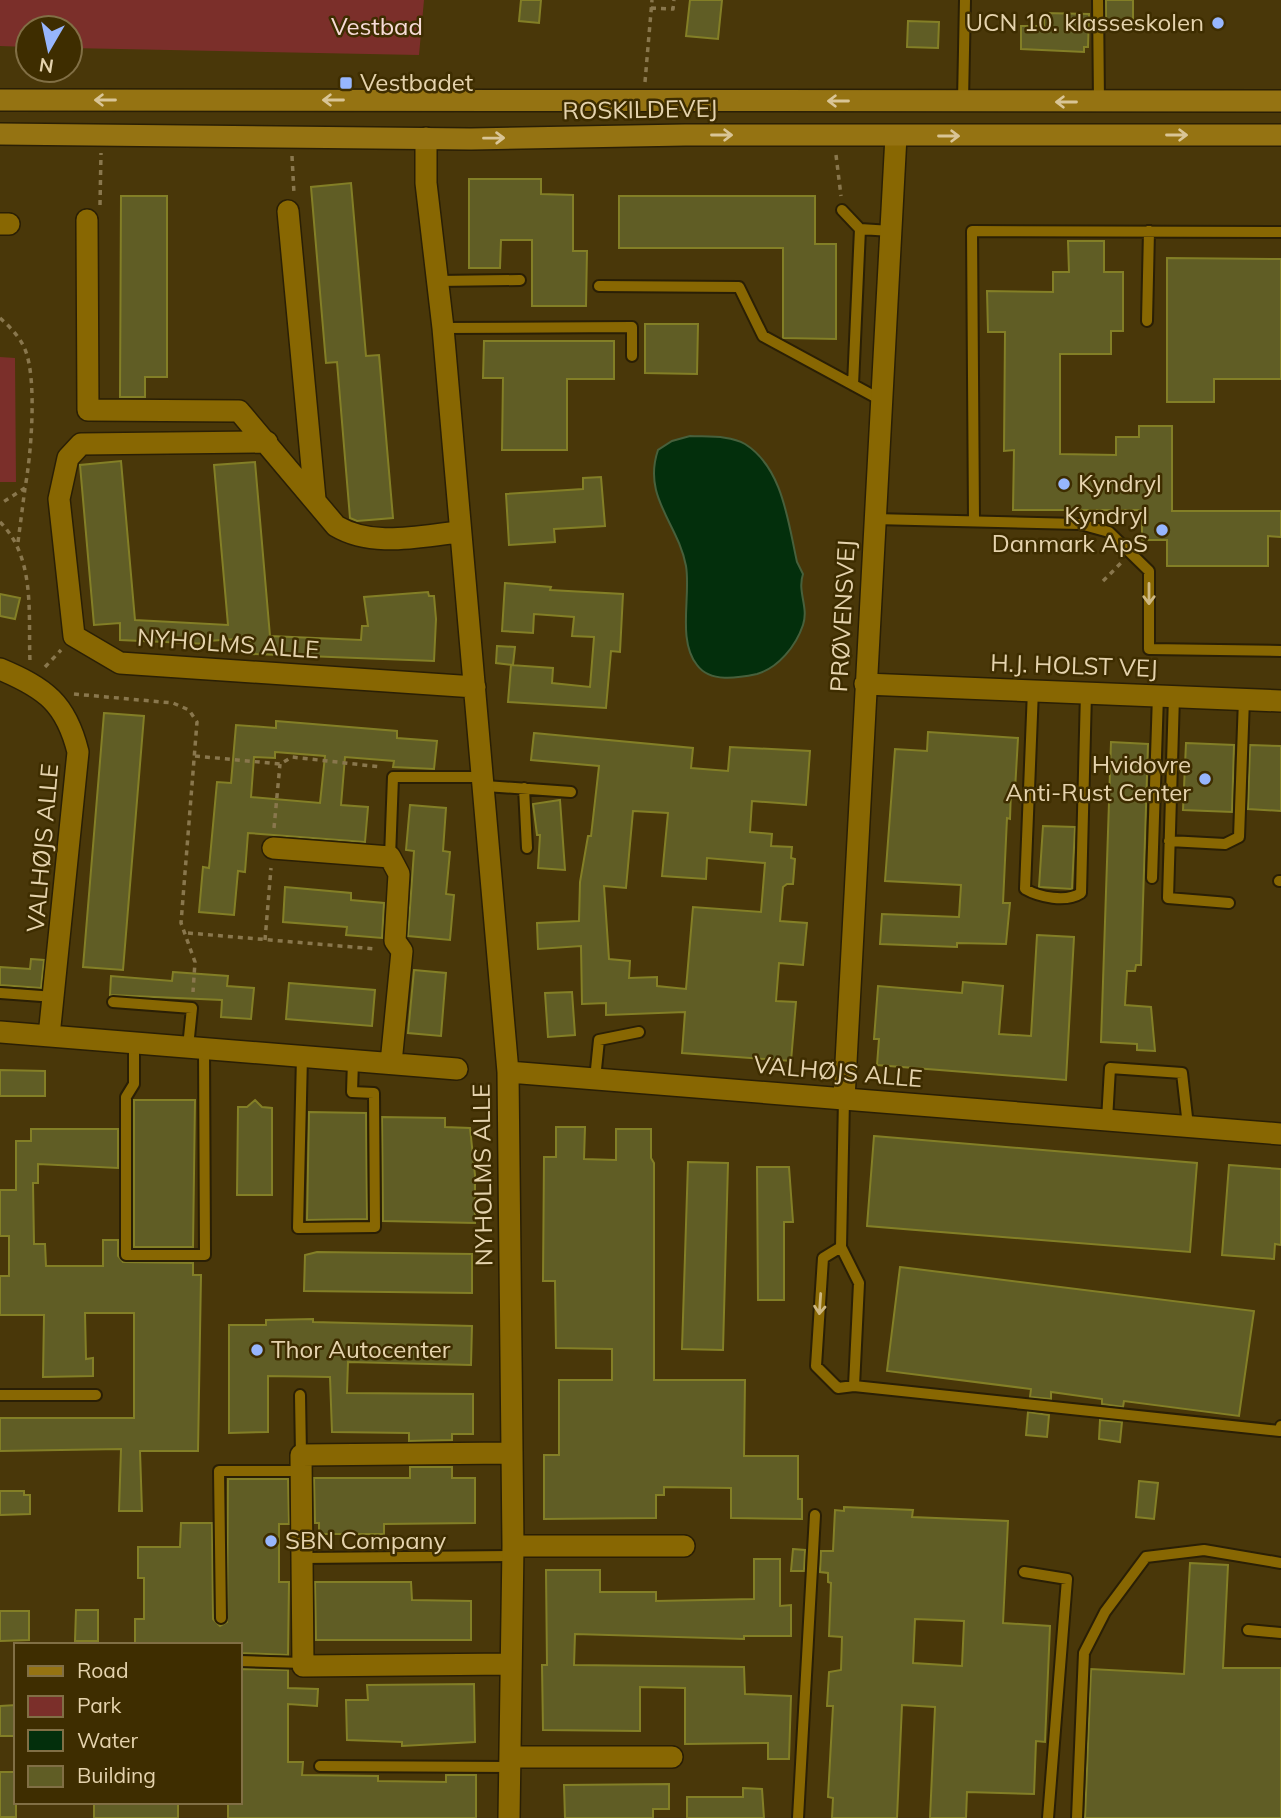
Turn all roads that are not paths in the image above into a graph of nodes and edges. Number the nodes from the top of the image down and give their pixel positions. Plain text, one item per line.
1 (965, 0) edge
2 (1098, 0) edge
3 (0, 100) edge
4 (426, 100) junction
5 (963, 102) junction
6 (1098, 102) junction
7 (1281, 102) edge
8 (0, 134) edge
9 (1281, 135) edge
10 (896, 136) junction
11 (426, 138) junction
12 (842, 210) road end
13 (288, 211) road end
14 (87, 220) road end
15 (860, 229) junction
16 (891, 231) junction
17 (1149, 231) junction
18 (1281, 232) edge
19 (520, 280) dead end
20 (438, 281) junction
21 (599, 286) dead end
22 (1147, 321) dead end
23 (443, 328) junction
24 (632, 356) dead end
25 (853, 385) junction
26 (881, 400) junction
27 (267, 442) junction
28 (316, 499) junction
29 (874, 519) junction
30 (974, 521) junction
31 (460, 533) junction
32 (1281, 651) edge
33 (0, 669) edge
34 (865, 684) junction
35 (475, 687) junction
36 (1033, 690) junction
37 (1086, 692) junction
38 (1166, 696) junction
39 (1244, 699) junction
40 (1281, 701) edge
41 (484, 781) junction
42 (524, 788) junction
43 (571, 792) dead end
44 (1169, 841) junction
45 (273, 848) dead end
46 (527, 848) dead end
47 (390, 857) junction
48 (1152, 878) dead end
49 (1229, 903) dead end
50 (0, 992) edge
51 (55, 997) junction
52 (113, 1002) dead end
53 (0, 1032) edge
54 (639, 1032) dead end
55 (49, 1036) junction
56 (135, 1043) junction
57 (196, 1048) junction
58 (302, 1056) junction
59 (353, 1060) junction
60 (391, 1063) junction
61 (457, 1069) dead end
62 (508, 1072) junction
63 (595, 1079) junction
64 (844, 1099) junction
65 (1108, 1120) junction
66 (1188, 1126) junction
67 (1281, 1134) edge
68 (841, 1247) junction
69 (854, 1386) junction
70 (0, 1395) edge
71 (96, 1395) dead end
72 (300, 1395) dead end
73 (1281, 1426) edge
74 (512, 1453) junction
75 (301, 1463) junction
76 (815, 1515) dead end
77 (684, 1546) dead end
78 (512, 1551) junction
79 (302, 1558) junction
80 (1281, 1563) edge
81 (1024, 1572) dead end
82 (221, 1618) dead end
83 (1248, 1630) dead end
84 (1281, 1633) edge
85 (242, 1661) edge
86 (303, 1663) junction
87 (511, 1664) junction
88 (672, 1756) dead end
89 (510, 1762) junction
90 (320, 1766) dead end
91 (509, 1818) edge
92 (798, 1818) edge
93 (1048, 1818) edge
94 (1077, 1818) edge

1 - 5 lane
2 - 6 lane
4 -> 3 main road, ROSKILDEVEJ
5 -> 4 main road, ROSKILDEVEJ
4 - 11 main road, NYHOLMS ALLE
6 -> 5 main road, ROSKILDEVEJ
6 - 7 main road, ROSKILDEVEJ
8 - 11 main road, ROSKILDEVEJ
10 -> 9 main road, ROSKILDEVEJ
11 -> 10 main road, ROSKILDEVEJ
10 - 16 street, PRØVENSVEJ
11 - 20 street, NYHOLMS ALLE
12 - 15 lane
13 - 28 street
14 - 27 street
15 - 16 lane
15 - 25 lane
16 - 26 street, PRØVENSVEJ
17 - 18 lane
17 - 22 lane
17 - 30 lane
19 - 20 lane
20 - 23 street, NYHOLMS ALLE
21 - 25 lane
23 - 24 lane
23 - 31 street, NYHOLMS ALLE
25 - 26 lane
26 - 29 street, PRØVENSVEJ
27 - 28 street
27 - 35 street, NYHOLMS ALLE
28 - 31 street
29 - 30 lane
29 - 34 street, PRØVENSVEJ
30 -> 32 lane
31 - 35 street, NYHOLMS ALLE
33 - 51 street, VALHØJS ALLE
34 - 36 street, H.J. HOLST VEJ
34 - 64 street, PRØVENSVEJ
35 - 41 street, NYHOLMS ALLE
36 - 37 street, H.J. HOLST VEJ
36 - 37 lane
37 - 38 street, H.J. HOLST VEJ
38 - 39 street, H.J. HOLST VEJ
38 - 44 lane
38 - 48 lane
39 - 40 street, H.J. HOLST VEJ
39 - 44 lane
41 - 42 lane
41 - 47 lane
41 - 62 street, NYHOLMS ALLE
42 - 43 lane
42 - 46 lane
44 - 49 lane
45 - 47 street
47 - 60 street
50 - 51 lane
51 - 55 street, VALHØJS ALLE
52 - 57 lane
53 - 55 street
54 - 63 lane
55 - 56 street
56 - 57 street
56 - 57 lane
57 - 58 street
58 - 59 street
58 - 59 lane
59 - 60 street
60 - 61 street
62 - 63 street, VALHØJS ALLE
62 - 74 street, NYHOLMS ALLE
63 - 64 street, VALHØJS ALLE
64 - 65 street, VALHØJS ALLE
64 - 68 lane
65 - 66 street, VALHØJS ALLE
65 - 66 lane
66 - 67 street, VALHØJS ALLE
68 - 69 lane
68 -> 69 lane
69 - 73 lane
70 - 71 lane
72 - 75 lane
74 - 75 street
74 - 78 street, NYHOLMS ALLE
75 - 79 street
75 - 82 lane
76 - 92 lane
77 - 78 street
78 - 79 lane
78 - 87 street, NYHOLMS ALLE
79 - 86 street
80 - 94 lane
81 - 93 lane
83 - 84 lane
85 - 86 lane
86 - 87 street
87 - 89 street, NYHOLMS ALLE
88 - 89 street
89 - 90 lane
89 - 91 street, NYHOLMS ALLE

